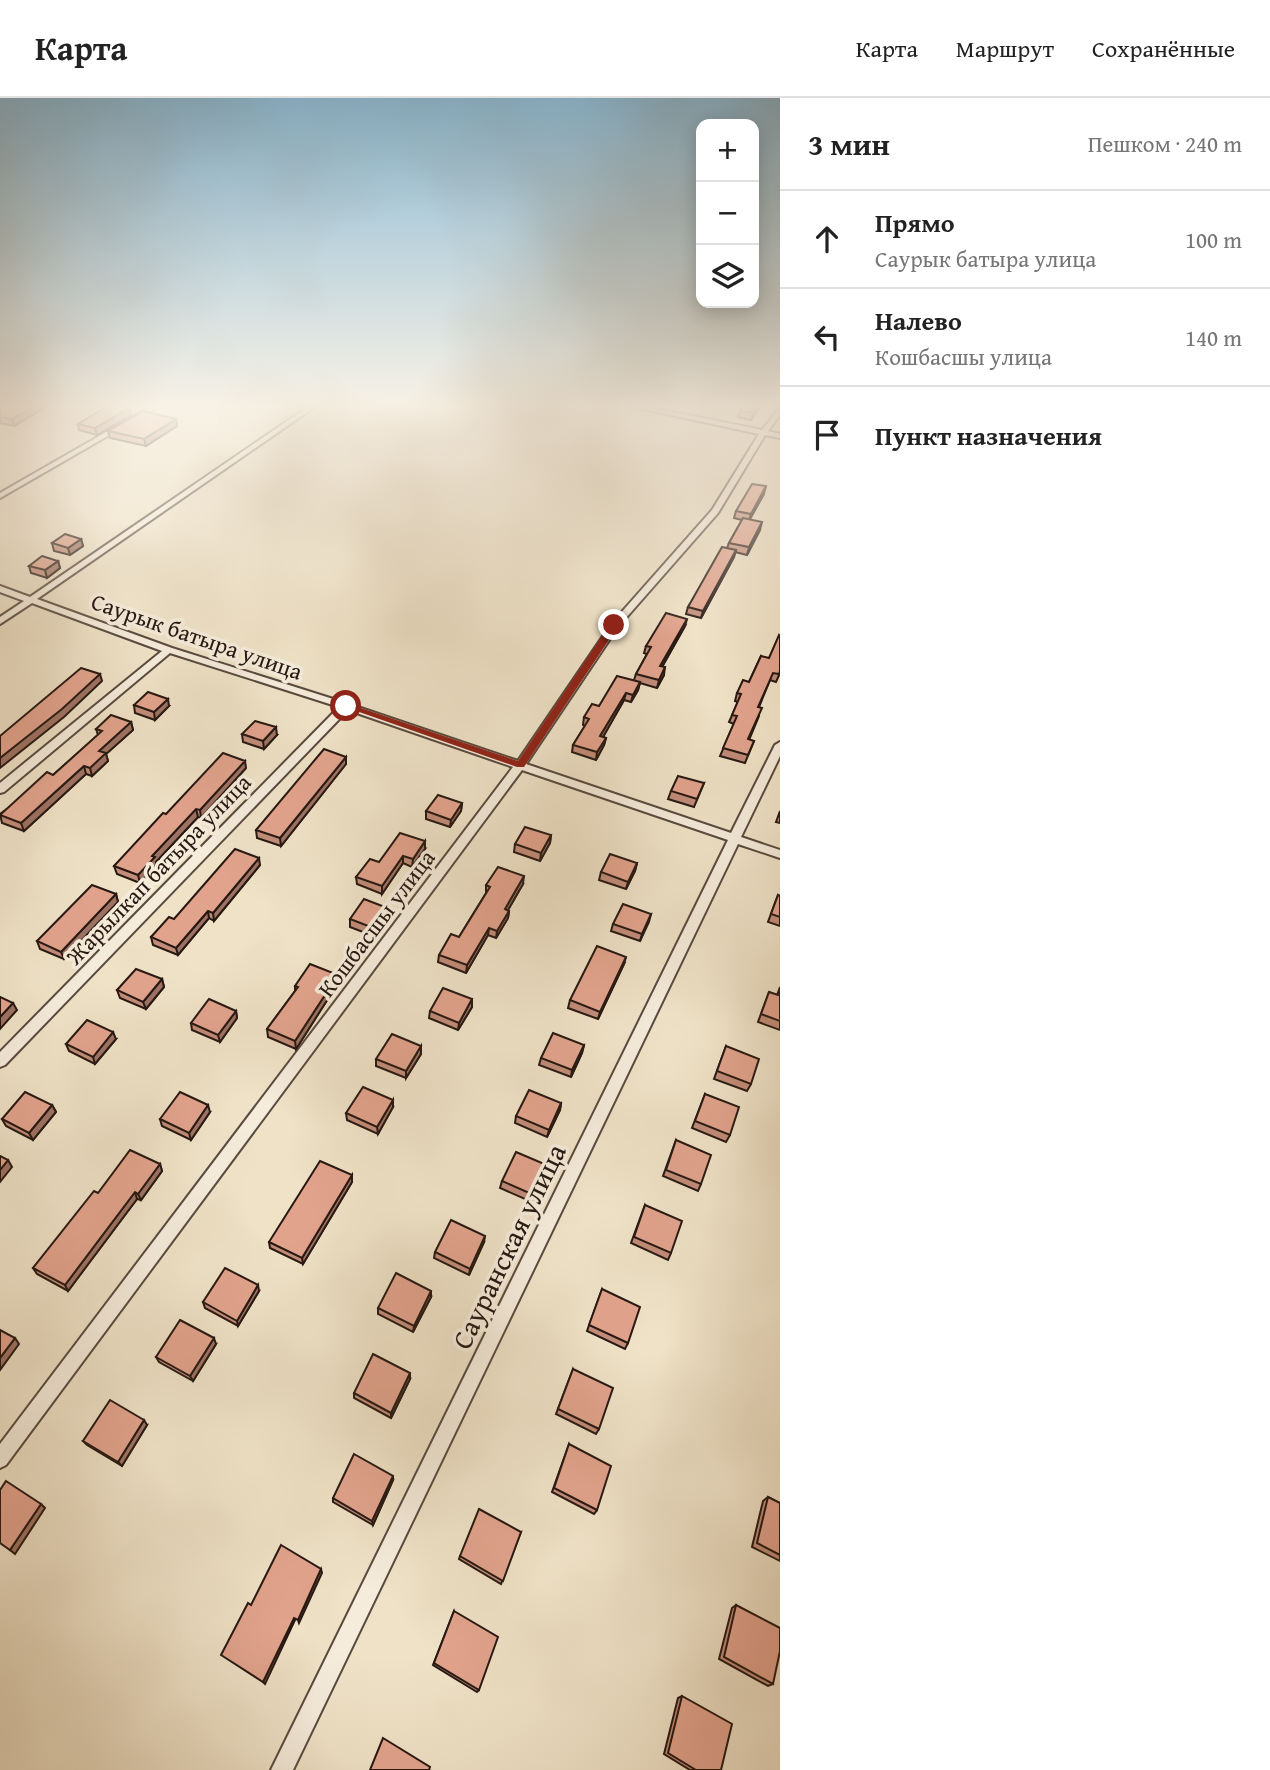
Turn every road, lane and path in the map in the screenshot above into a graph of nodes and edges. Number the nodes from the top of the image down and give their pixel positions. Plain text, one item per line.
1 (24, 482) edge
2 (202, 482) edge
3 (733, 482) edge
4 (0, 496) edge
5 (0, 589) edge
6 (31, 599) junction
7 (0, 621) edge
8 (170, 650) junction
9 (346, 706) junction
10 (780, 745) edge
11 (520, 765) junction
12 (0, 789) edge
13 (736, 838) junction
14 (780, 854) edge
15 (0, 1061) edge
16 (0, 1458) edge
17 (282, 1770) edge

1 - 4 street
2 - 6 street
3 - 11 street, Кошбасшы улица
5 - 6 street, Саурык батыра улица
6 - 7 street
6 - 8 street, Саурык батыра улица
8 - 9 street, Саурык батыра улица
8 - 12 street
9 - 11 street, Саурык батыра улица
9 - 15 street, Жарылкап батыра улица
10 - 13 street, Сауранская улица
11 - 13 street, Саурык батыра улица
11 - 16 street, Кошбасшы улица
13 - 14 street, Саурык батыра улица
13 - 17 street, Сауранская улица

